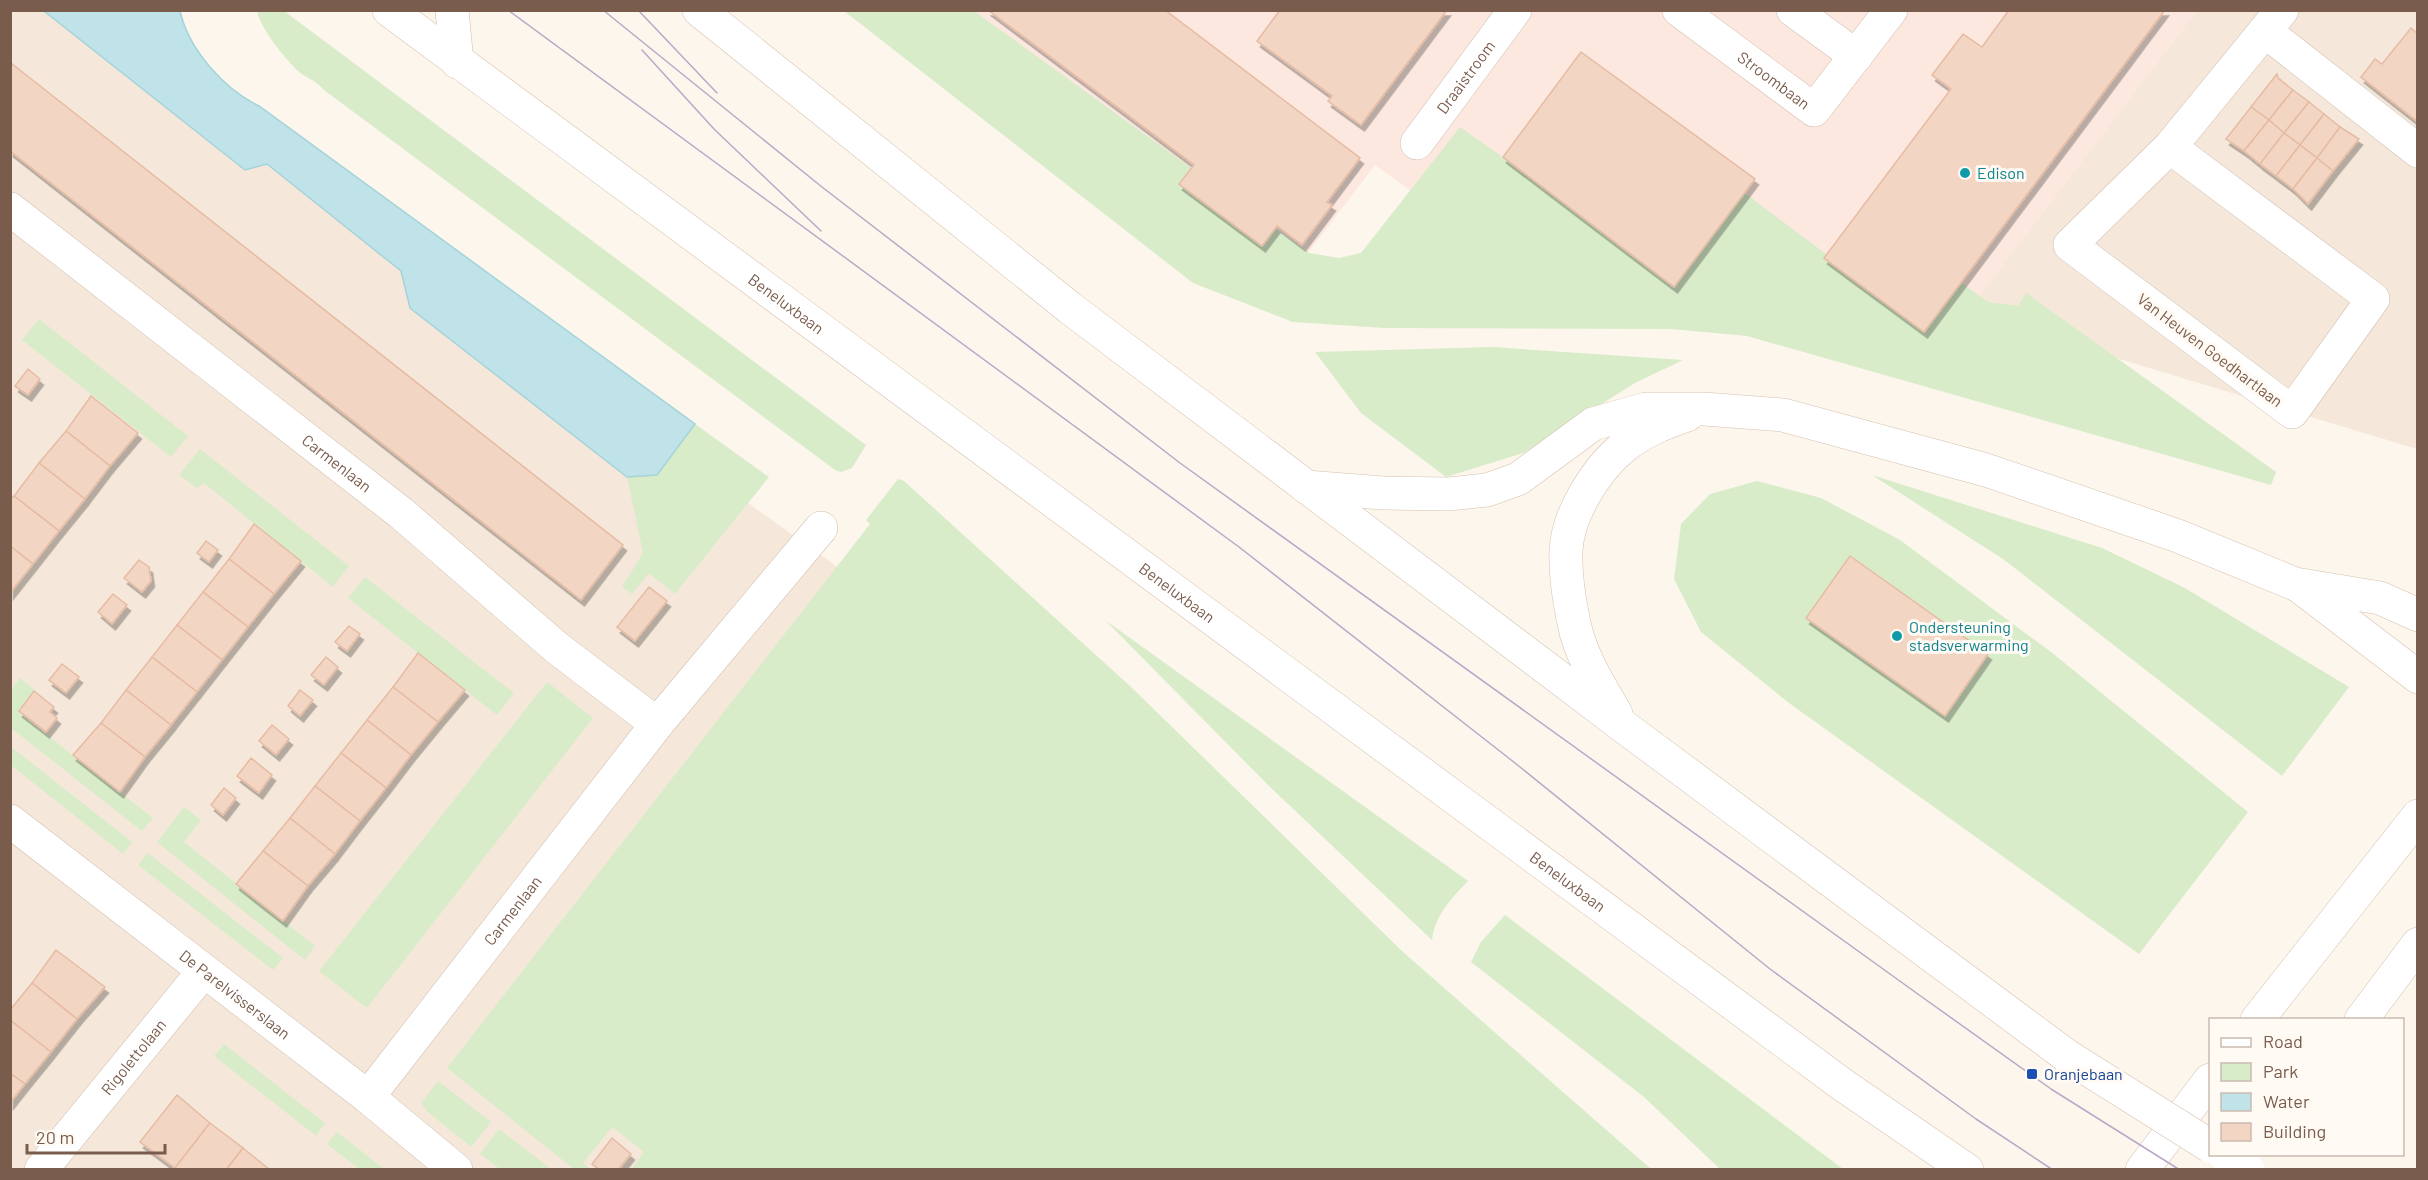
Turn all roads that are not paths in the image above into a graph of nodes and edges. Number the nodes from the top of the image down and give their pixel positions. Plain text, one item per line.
1 (389, 10) edge
2 (452, 10) edge
3 (699, 10) edge
4 (1515, 10) edge
5 (1679, 10) edge
6 (1793, 10) edge
7 (1891, 10) edge
8 (2274, 21) edge
9 (1856, 56) junction
10 (457, 62) junction
11 (1417, 143) dead end
12 (2170, 147) junction
13 (2418, 151) edge
14 (10, 209) edge
15 (1704, 409) junction
16 (1306, 487) junction
17 (821, 528) dead end
18 (2295, 584) junction
19 (2418, 615) edge
20 (2418, 677) edge
21 (657, 724) junction
22 (1623, 726) junction
23 (2418, 816) edge
24 (10, 821) edge
25 (2418, 944) edge
26 (203, 972) junction
27 (2260, 1018) edge
28 (2362, 1018) edge
29 (2209, 1083) edge
30 (368, 1097) junction
31 (2209, 1145) edge
32 (2226, 1156) edge
33 (2257, 1156) edge
34 (41, 1170) edge
35 (456, 1170) edge
36 (1967, 1170) edge
37 (2142, 1170) edge
38 (2247, 1170) edge

1 - 10 main road, Beneluxbaan
2 - 10 main road
3 - 16 main road
4 - 11 main road, Draaistroom
5 - 9 main road, Stroombaan
6 - 9 main road
7 - 9 main road, Stroombaan
8 - 12 main road, Van Heuven Goedhartlaan
8 - 13 main road
10 - 36 main road, Beneluxbaan
12 - 12 main road, Van Heuven Goedhartlaan
14 - 21 main road, Carmenlaan
15 - 16 main road
15 - 18 main road
15 - 22 main road
16 - 22 main road
17 - 21 main road, Carmenlaan
18 - 19 main road
18 - 20 main road
21 - 30 main road, Carmenlaan
22 - 31 main road, bridge
23 - 27 main road
24 - 26 main road, De Parelvisserslaan
25 - 28 main road
26 - 30 main road, De Parelvisserslaan
26 - 34 main road, Rigolettolaan
29 - 37 main road
30 - 35 main road, De Parelvisserslaan
32 - 38 main road, bridge
33 - 38 main road

